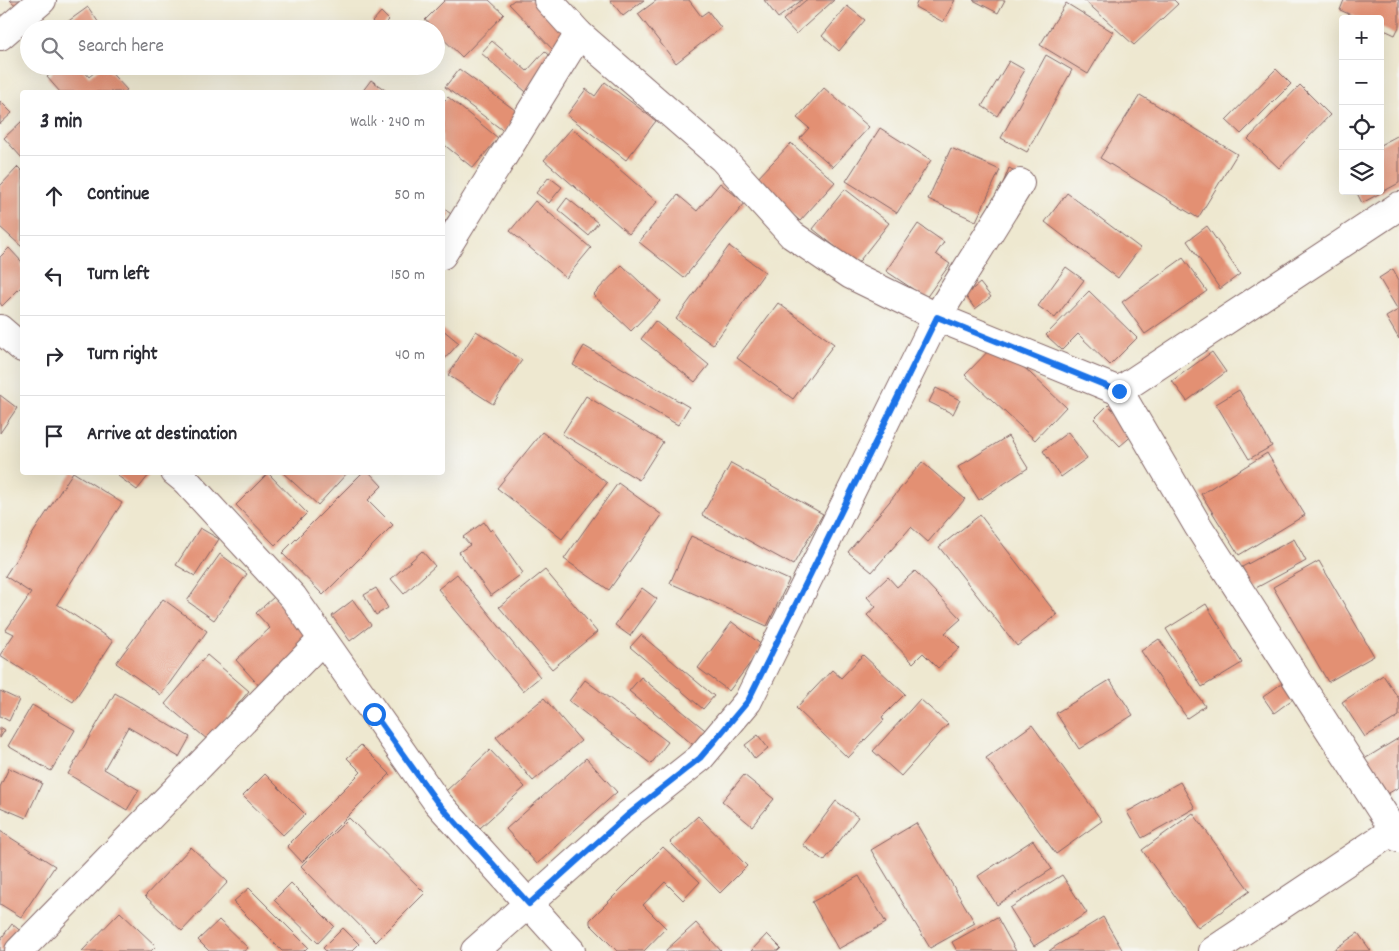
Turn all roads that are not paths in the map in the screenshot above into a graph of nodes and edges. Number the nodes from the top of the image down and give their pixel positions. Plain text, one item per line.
1 (42, 0) edge
2 (548, 0) edge
3 (578, 34) junction
4 (0, 36) edge
5 (1020, 183) dead end
6 (1399, 206) edge
7 (445, 250) edge
8 (937, 317) junction
9 (0, 329) edge
10 (20, 346) edge
11 (1119, 391) junction
12 (179, 475) edge
13 (322, 640) junction
14 (1396, 834) edge
15 (529, 904) junction
16 (19, 951) edge
17 (475, 951) edge
18 (571, 951) edge
19 (1213, 951) edge

1 - 4 street
2 - 3 street
3 - 7 street
3 - 8 street
5 - 8 street
6 - 11 street
8 - 11 street
8 - 15 street
9 - 10 street
11 - 14 street
12 - 13 street
13 - 15 street
13 - 16 street
14 - 19 street
15 - 17 street
15 - 18 street

